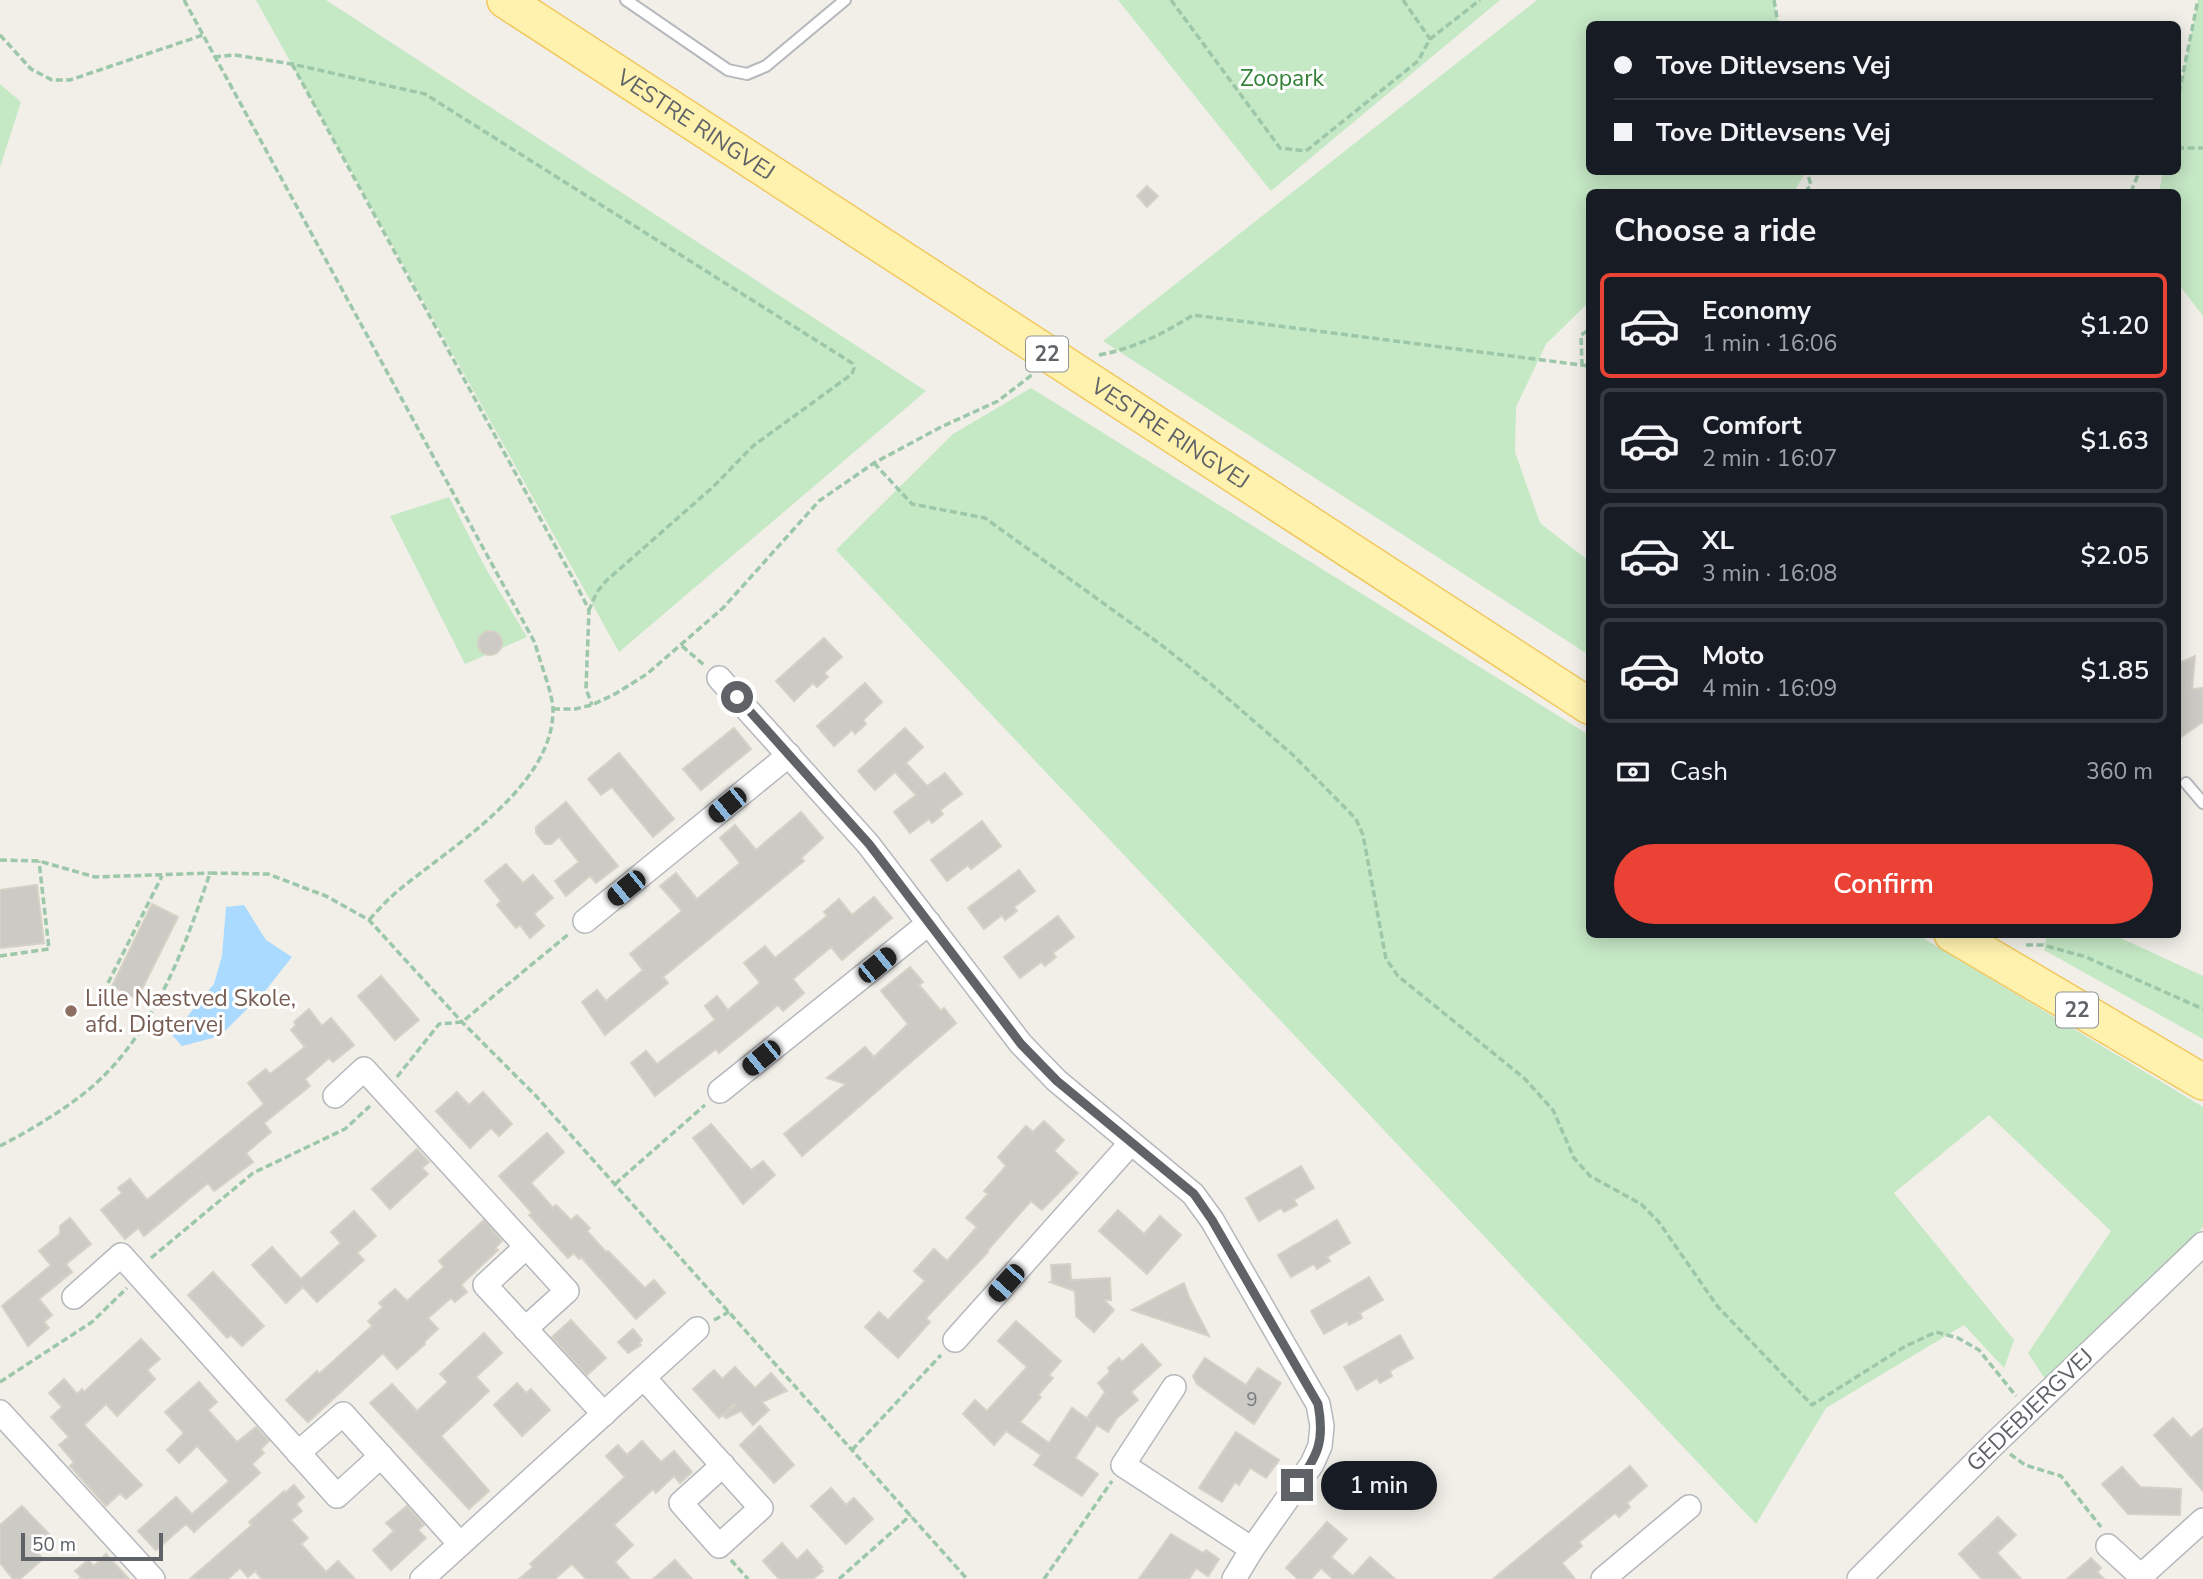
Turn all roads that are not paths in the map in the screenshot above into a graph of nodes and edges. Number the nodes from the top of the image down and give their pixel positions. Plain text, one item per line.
1 (505, 0) edge
2 (626, 0) edge
3 (845, 0) edge
4 (719, 678) road end
5 (1586, 704) edge
6 (789, 755) junction
7 (2186, 783) dead end
8 (2203, 803) edge
9 (585, 921) road end
10 (929, 923) junction
11 (1959, 938) edge
12 (2203, 1082) edge
13 (720, 1091) road end
14 (335, 1096) dead end
15 (1130, 1144) junction
16 (2203, 1244) edge
17 (526, 1247) junction
18 (74, 1297) dead end
19 (525, 1329) junction
20 (697, 1329) dead end
21 (955, 1340) road end
22 (643, 1378) junction
23 (1174, 1387) dead end
24 (0, 1412) edge
25 (604, 1414) junction
26 (299, 1453) junction
27 (381, 1456) junction
28 (723, 1465) dead end
29 (1689, 1507) dead end
30 (2203, 1520) edge
31 (460, 1544) junction
32 (2108, 1545) road end
33 (1252, 1549) junction
34 (2143, 1577) edge
35 (153, 1579) edge
36 (422, 1579) edge
37 (1235, 1579) edge
38 (1603, 1579) edge
39 (1859, 1579) edge

1 - 5 main road, VESTRE RINGVEJ / 22
2 - 3 lane
4 - 6 street
6 - 9 street
6 - 10 street
7 - 8 lane
10 - 13 street
10 - 15 street
11 - 12 main road, 22
14 - 17 street
15 - 21 street
15 - 33 street
16 - 39 street, GEDEBJERGVEJ
17 - 19 street
17 - 19 street
18 - 26 street
19 - 25 street
20 - 22 street
22 - 25 street
22 - 28 street
23 - 33 street
24 - 35 street
25 - 31 street
26 - 27 street
26 - 27 street
27 - 31 street
29 - 38 street
30 - 34 street
31 - 36 street
32 - 34 street
33 - 37 street

